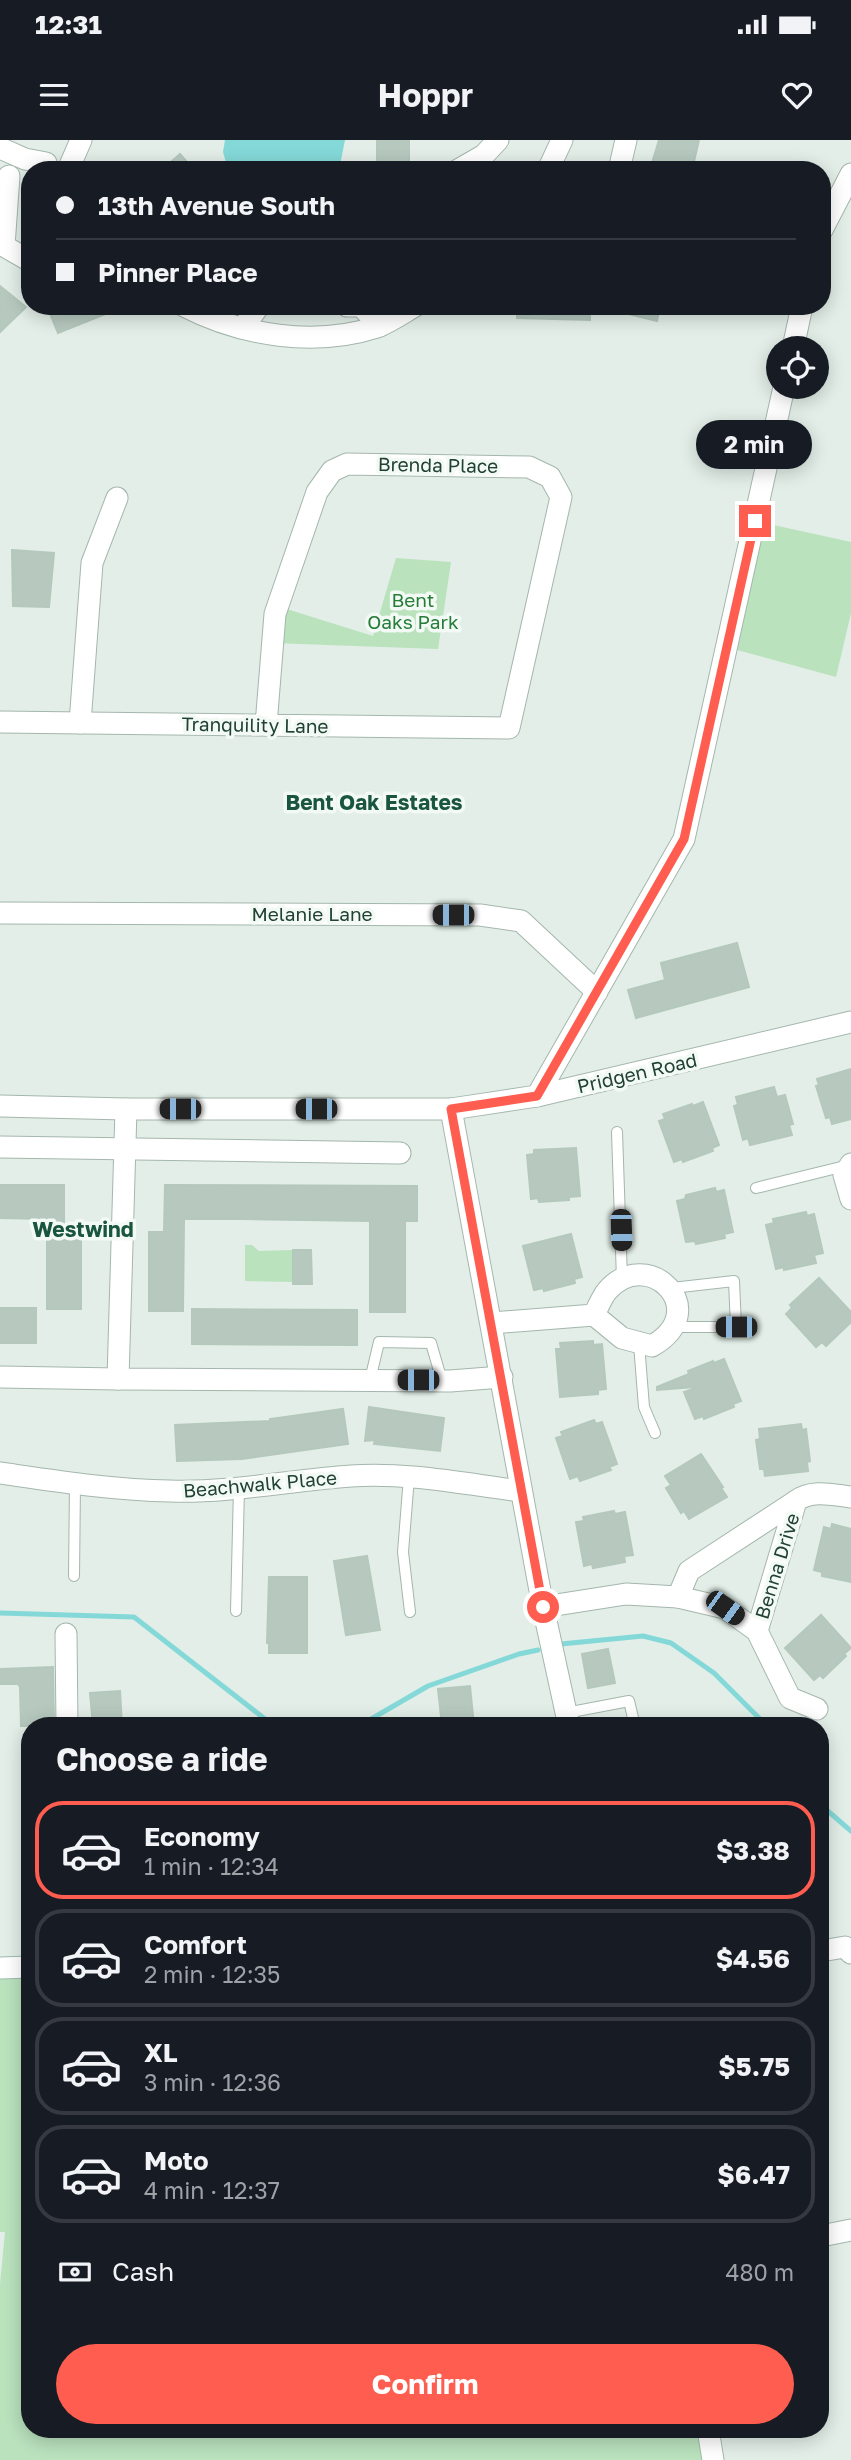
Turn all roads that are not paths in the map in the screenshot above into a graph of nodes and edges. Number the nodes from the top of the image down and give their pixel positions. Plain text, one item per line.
1 (19, 140) edge
2 (81, 140) edge
3 (498, 140) edge
4 (562, 140) edge
5 (626, 140) edge
6 (0, 148) edge
7 (32, 161) edge
8 (46, 161) edge
9 (72, 161) edge
10 (474, 161) edge
11 (552, 161) edge
12 (621, 161) edge
13 (851, 174) edge
14 (9, 176) dead end
15 (831, 213) edge
16 (21, 256) edge
17 (204, 315) edge
18 (252, 315) edge
19 (370, 315) edge
20 (399, 315) edge
21 (800, 315) edge
22 (380, 326) junction
23 (243, 327) junction
24 (796, 336) edge
25 (782, 399) edge
26 (117, 498) dead end
27 (0, 722) edge
28 (80, 723) junction
29 (266, 725) junction
30 (509, 727) joint
31 (0, 913) edge
32 (597, 992) junction
33 (851, 1023) edge
34 (537, 1096) junction
35 (0, 1106) edge
36 (126, 1109) junction
37 (451, 1109) junction
38 (617, 1132) dead end
39 (0, 1147) edge
40 (125, 1150) junction
41 (400, 1153) dead end
42 (850, 1164) edge
43 (756, 1188) dead end
44 (851, 1199) edge
45 (622, 1279) junction
46 (672, 1288) junction
47 (594, 1315) junction
48 (492, 1323) junction
49 (673, 1327) junction
50 (639, 1344) junction
51 (0, 1377) edge
52 (502, 1377) junction
53 (118, 1379) junction
54 (370, 1380) junction
55 (442, 1381) junction
56 (656, 1433) dead end
57 (0, 1473) edge
58 (408, 1476) junction
59 (75, 1483) junction
60 (239, 1488) junction
61 (521, 1490) junction
62 (851, 1497) edge
63 (796, 1501) junction
64 (74, 1576) dead end
65 (678, 1597) junction
66 (543, 1607) junction
67 (236, 1611) dead end
68 (411, 1612) dead end
69 (757, 1631) junction
70 (66, 1634) dead end
71 (817, 1709) dead end
72 (67, 1717) edge
73 (568, 1717) edge
74 (575, 1717) edge
75 (633, 1717) edge
76 (829, 1950) edge
77 (851, 1953) edge
78 (21, 1967) edge
79 (0, 1968) edge
80 (851, 2230) edge
81 (829, 2234) edge
82 (709, 2438) edge
83 (713, 2460) edge

1 - 8 street
2 - 9 street
3 - 10 street
4 - 11 street
5 - 12 street
6 - 7 street
13 - 15 street
14 - 16 street
17 - 23 street
18 - 23 street
19 - 22 street
20 - 22 street
21 - 24 street
22 - 23 street
25 - 32 street
26 - 28 street
27 - 28 street, Tranquility Lane
28 - 29 street, Tranquility Lane
29 - 30 street, Tranquility Lane
29 - 30 street, Brenda Place
31 - 32 street, Melanie Lane
32 - 34 street
33 - 34 street, Pridgen Road
34 - 37 street, Pridgen Road
35 - 36 street, Pridgen Road
36 - 37 street, Pridgen Road
36 - 40 street
37 - 48 street
38 - 45 lane
39 - 40 street
40 - 41 street
40 - 53 street
42 - 43 lane
42 - 44 street
45 - 46 street
45 - 47 street
46 - 49 street
46 - 49 lane
47 - 48 street
47 - 50 street
48 - 52 street
49 - 50 street
50 - 56 lane
51 - 53 street
52 - 55 street
52 - 61 street
53 - 54 street
54 - 55 street
54 - 55 lane
57 - 59 street, Beachwalk Place
58 - 60 street, Beachwalk Place
58 - 61 street, Beachwalk Place
58 - 68 lane
59 - 60 street, Beachwalk Place
59 - 64 lane
60 - 67 lane
61 - 66 street
62 - 63 street, Benna Drive
63 - 65 street, Benna Drive
63 - 69 street, Benna Drive
65 - 66 street, Benna Drive
65 - 69 street, Benna Drive
66 - 73 street
69 - 71 street, Benna Drive
70 - 72 street
74 - 75 lane
76 - 77 street
78 - 79 street
80 - 81 street
82 - 83 street

